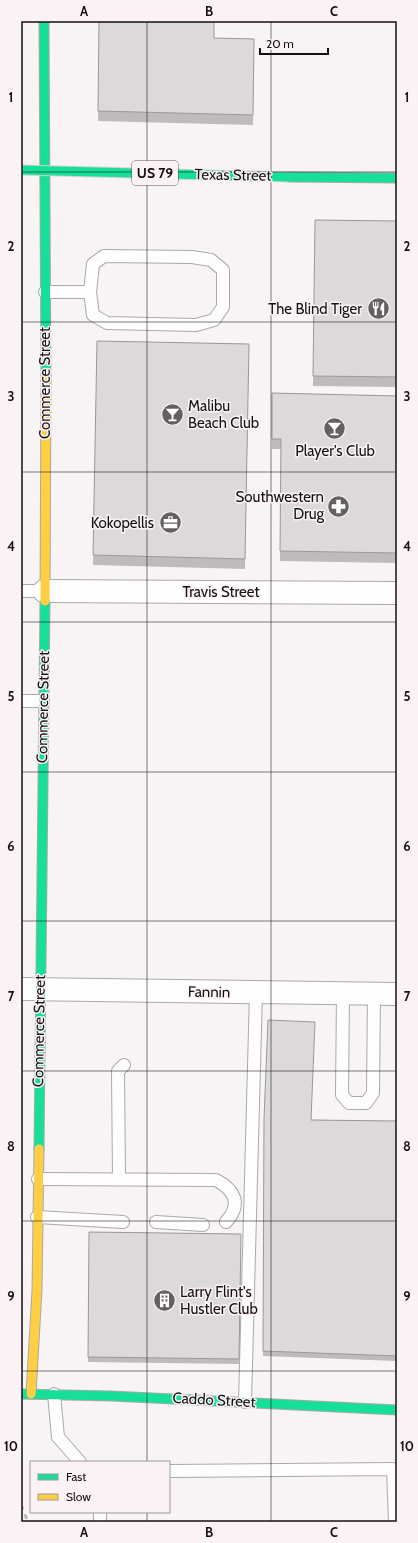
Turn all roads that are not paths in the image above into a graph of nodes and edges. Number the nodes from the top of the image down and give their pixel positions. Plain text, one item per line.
1 (44, 21) edge
2 (21, 170) edge
3 (397, 178) edge
4 (45, 292) junction
5 (90, 292) junction
6 (21, 591) edge
7 (44, 591) junction
8 (397, 593) edge
9 (21, 701) edge
10 (43, 702) junction
11 (30, 990) edge
12 (256, 992) junction
13 (343, 993) junction
14 (374, 994) junction
15 (397, 994) edge
16 (124, 1065) dead end
17 (38, 1179) junction
18 (119, 1179) junction
19 (37, 1217) junction
20 (123, 1222) dead end
21 (156, 1222) dead end
22 (226, 1222) dead end
23 (203, 1225) dead end
24 (21, 1394) edge
25 (31, 1394) junction
26 (54, 1394) junction
27 (245, 1402) junction
28 (397, 1410) edge
29 (79, 1461) edge
30 (170, 1471) edge
31 (395, 1522) edge

1 - 4 street, Commerce Street
2 - 3 street, Texas Street / US 79, bridge
4 - 5 lane
4 - 7 street, Commerce Street
5 - 5 lane
6 - 7 lane
7 - 8 street, Travis Street
7 - 10 street, Commerce Street
9 - 10 lane
10 - 11 street, Commerce Street
11 - 12 street, Fannin
11 - 17 street, Commerce Street
12 - 13 street, Fannin
12 - 27 lane
13 - 14 street, Fannin
13 - 14 lane
14 - 15 street, Fannin
16 - 18 lane
17 - 18 lane
17 - 19 street, Commerce Street
18 - 22 lane
19 - 20 lane
19 - 25 street, Commerce Street
21 - 23 lane
24 - 25 street, Caddo Street
25 - 26 street, Caddo Street
26 - 27 street, Caddo Street
26 - 29 lane
27 - 28 street, Caddo Street
30 - 31 lane

